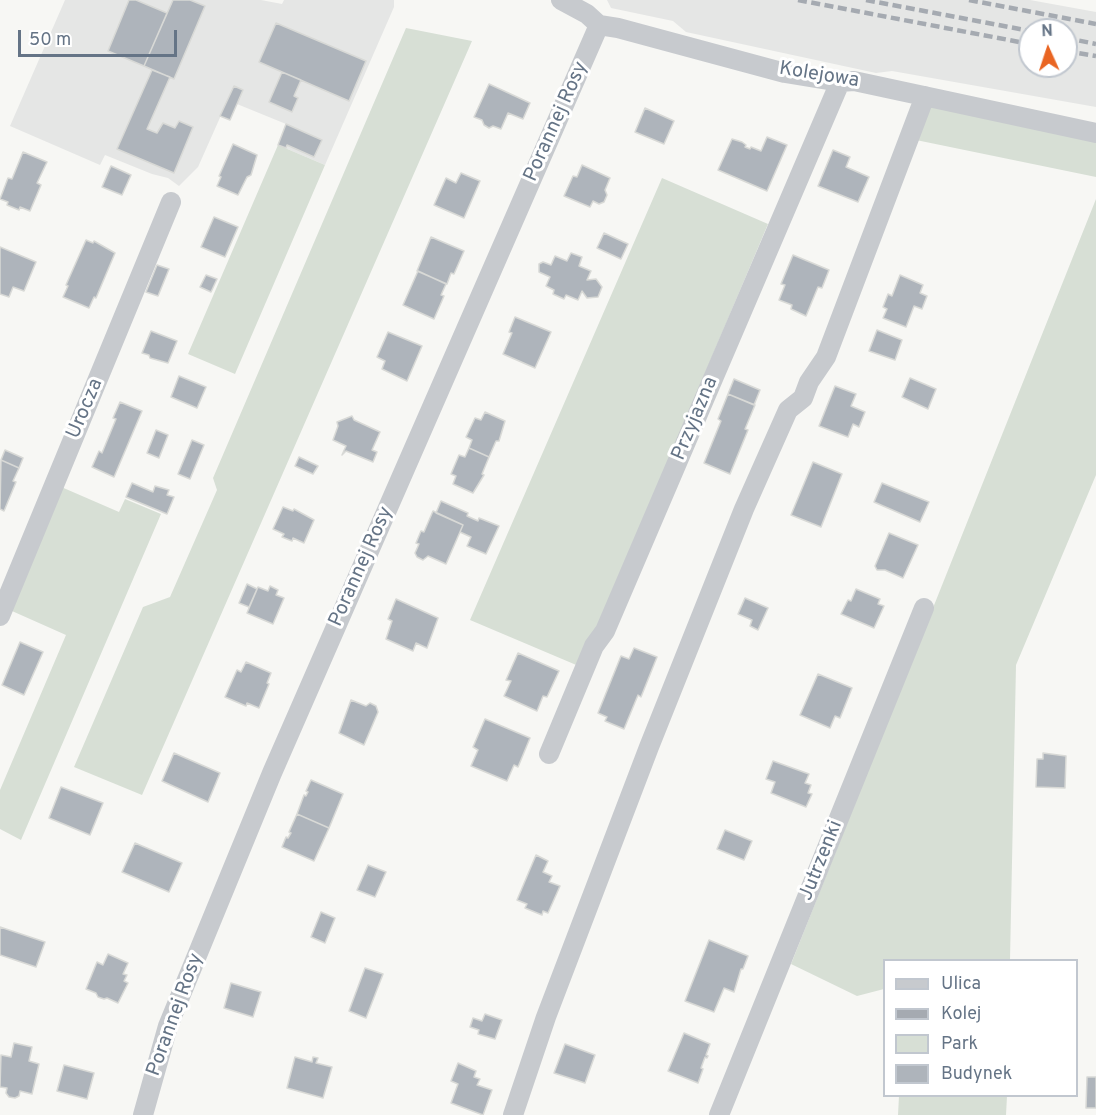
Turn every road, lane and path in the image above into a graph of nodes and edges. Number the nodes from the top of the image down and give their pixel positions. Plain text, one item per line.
1 (561, 0) edge
2 (599, 26) junction
3 (840, 82) junction
4 (925, 96) junction
5 (1091, 132) edge
6 (171, 202) dead end
7 (924, 608) dead end
8 (0, 616) edge
9 (549, 754) dead end
10 (144, 1115) edge
11 (513, 1115) edge
12 (719, 1115) edge

1 - 2 street, Kolejowa
2 - 3 street, Kolejowa
2 - 10 street, Porannej Rosy
3 - 4 street, Kolejowa
3 - 9 street, Przyjazna
4 - 5 street, Kolejowa
4 - 11 street
6 - 8 street, Urocza
7 - 12 street, Jutrzenki

